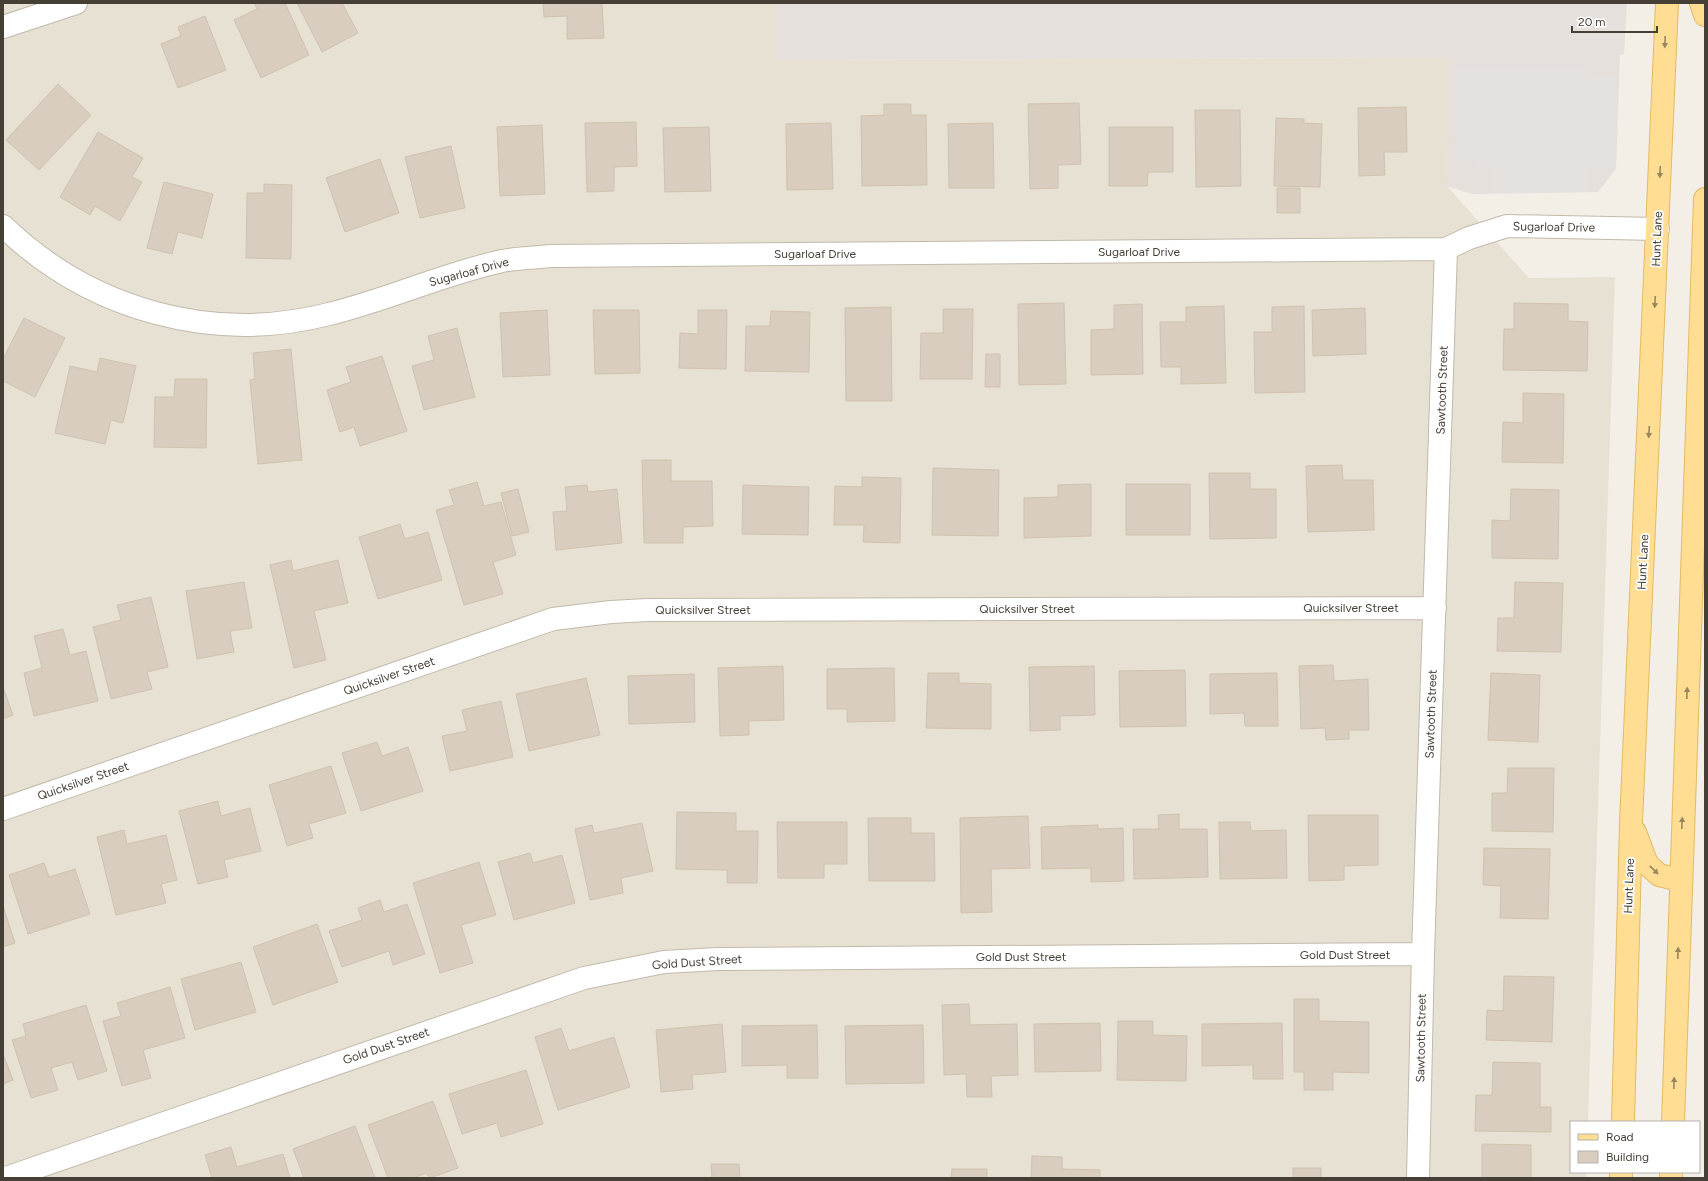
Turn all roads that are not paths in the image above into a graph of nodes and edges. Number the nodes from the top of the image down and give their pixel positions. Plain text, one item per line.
1 (76, 3) edge
2 (1666, 3) edge
3 (1701, 3) edge
4 (1705, 15) edge
5 (3, 27) edge
6 (1705, 199) edge
7 (3, 226) edge
8 (1658, 229) junction
9 (1446, 249) junction
10 (1435, 608) junction
11 (3, 809) edge
12 (1631, 823) junction
13 (1680, 880) junction
14 (1423, 954) junction
15 (1623, 1121) edge
16 (1673, 1121) edge
17 (6, 1178) edge
18 (1418, 1178) edge

1 - 5 street
2 -> 8 main road, Hunt Lane
3 - 4 main road
13 -> 6 main road
7 - 9 street, Sugarloaf Drive
8 - 9 street, Sugarloaf Drive
8 -> 12 main road, Hunt Lane
9 - 10 street, Sawtooth Street
10 - 11 street, Quicksilver Street
10 - 14 street, Sawtooth Street
12 -> 13 main road
12 - 15 main road, Hunt Lane
16 -> 13 main road
14 - 17 street, Gold Dust Street
14 - 18 street, Sawtooth Street

